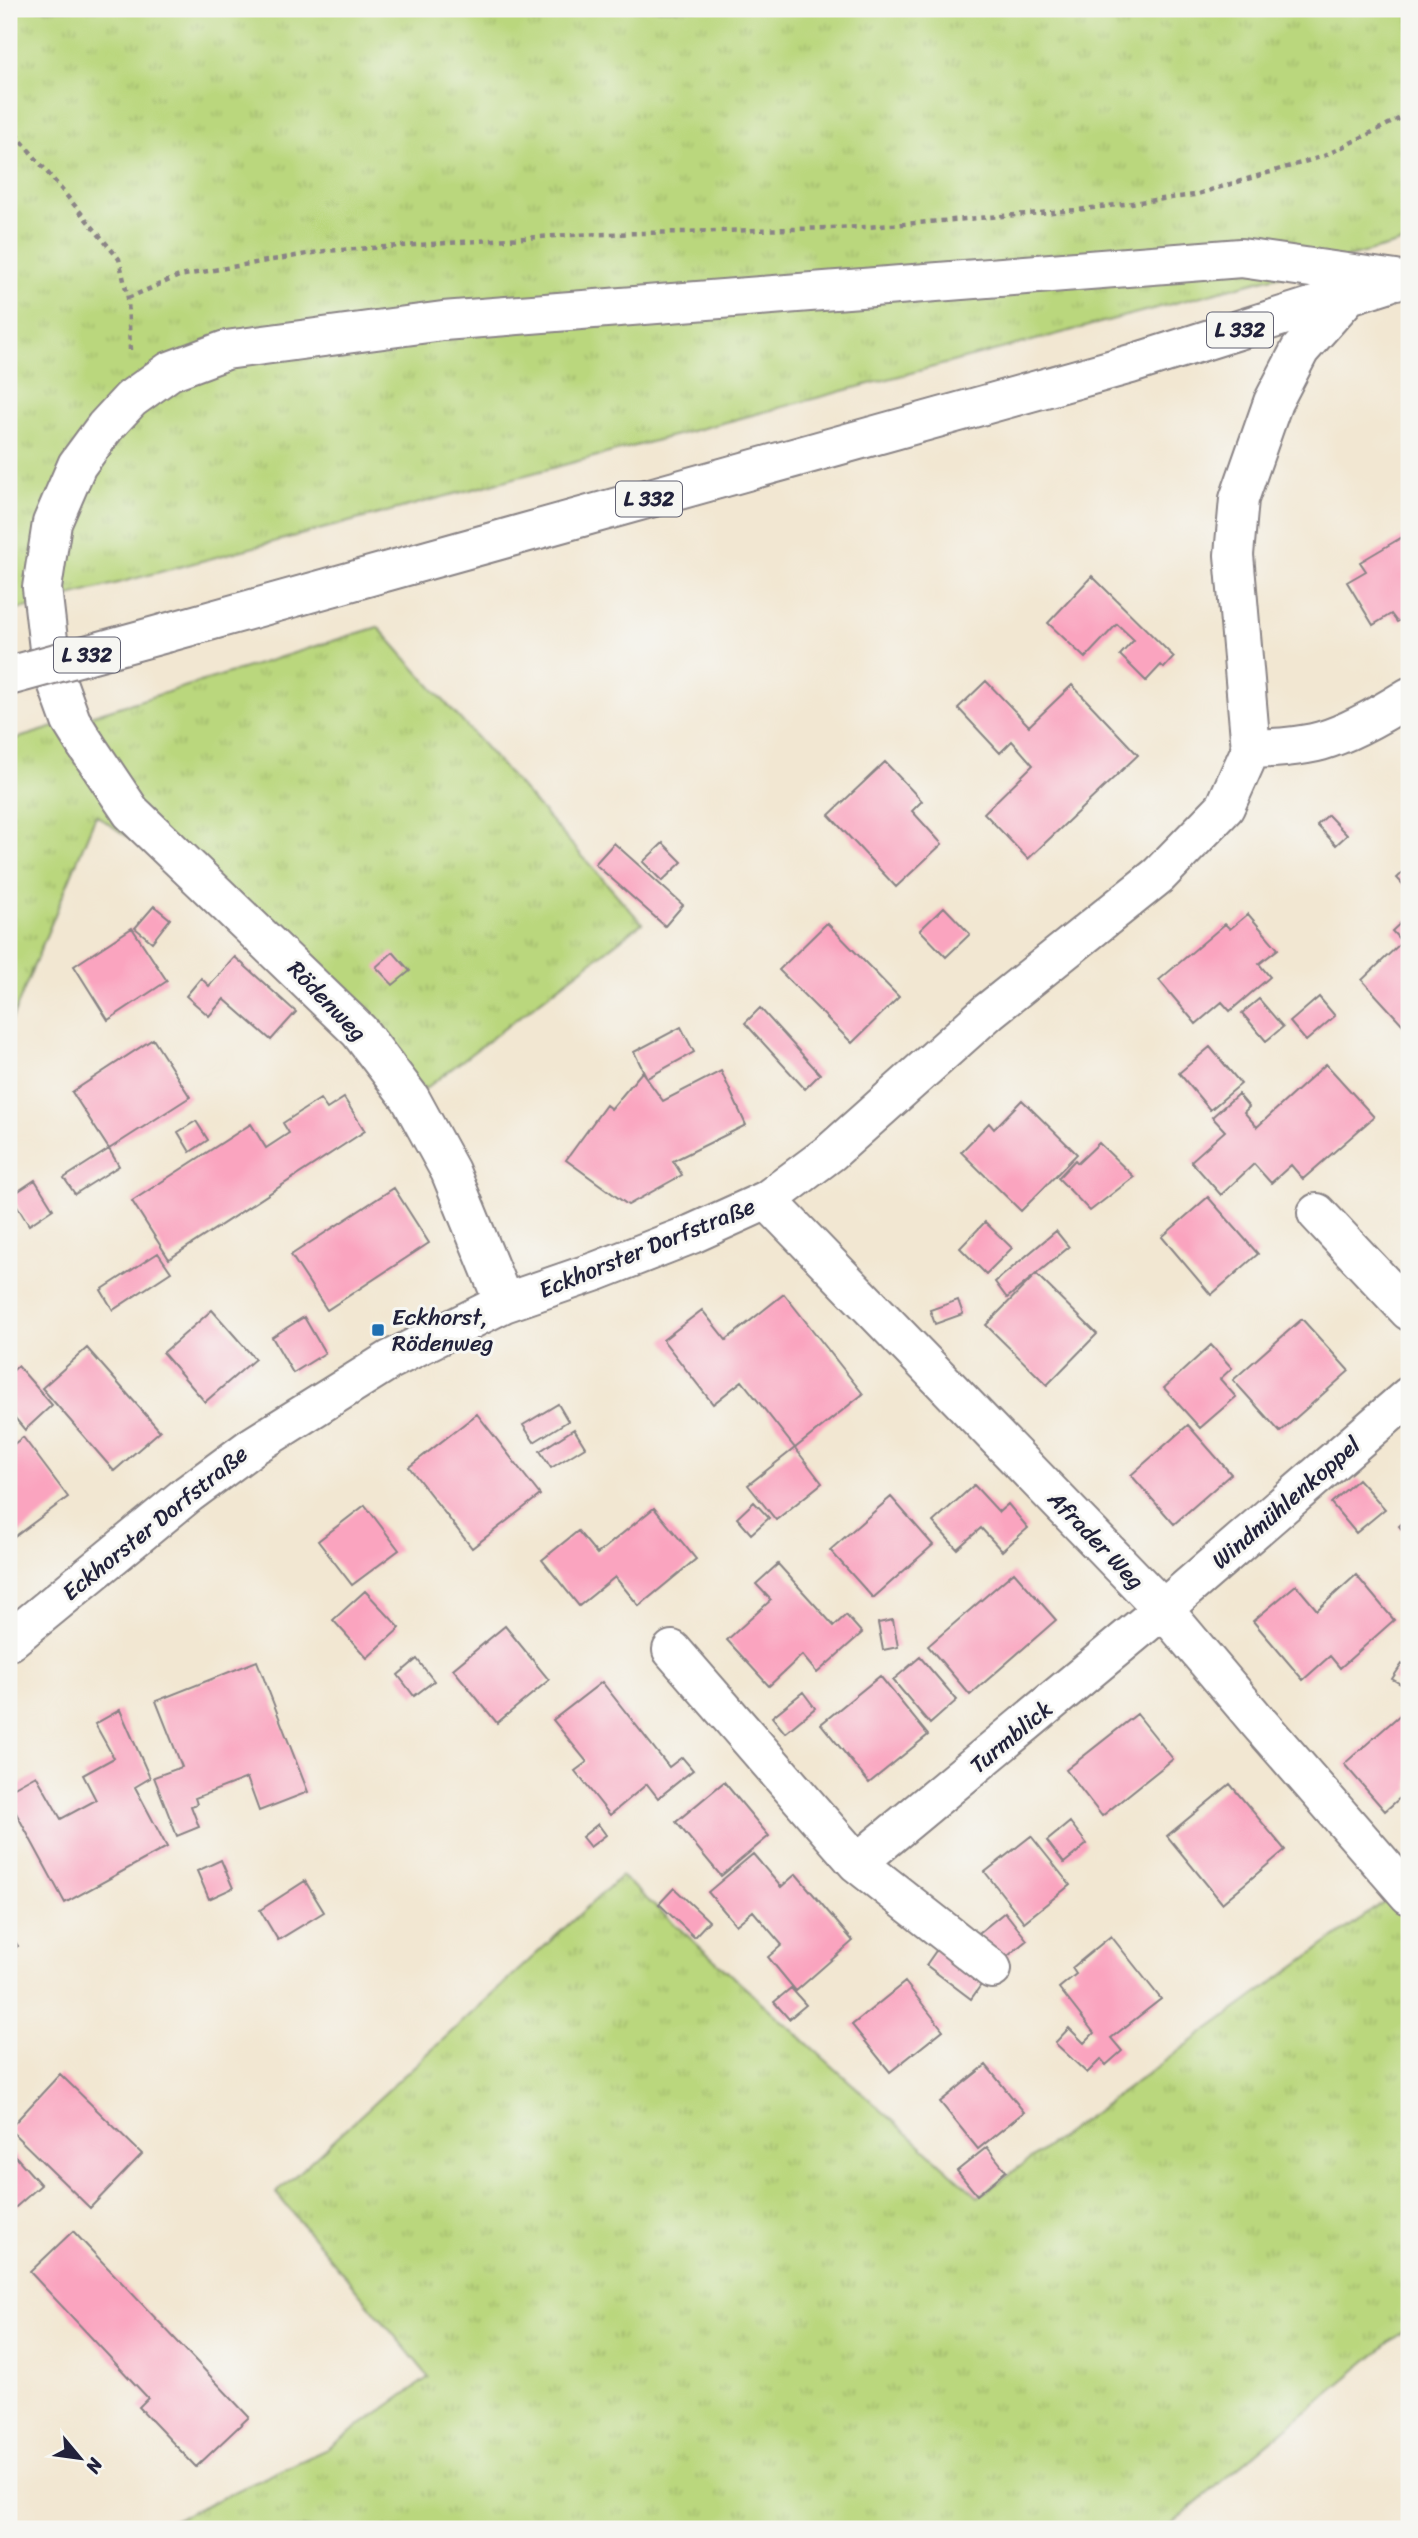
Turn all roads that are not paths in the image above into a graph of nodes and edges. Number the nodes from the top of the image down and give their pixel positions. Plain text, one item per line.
1 (1402, 278) edge
2 (1348, 296) junction
3 (9, 676) edge
4 (1409, 697) edge
5 (1251, 749) junction
6 (766, 1200) junction
7 (1317, 1213) dead end
8 (504, 1303) junction
9 (1409, 1311) edge
10 (1409, 1396) edge
11 (1163, 1609) junction
12 (9, 1641) edge
13 (672, 1650) dead end
14 (857, 1863) junction
15 (1409, 1895) edge
16 (992, 1969) dead end

1 - 2 street, L 332
1 - 8 street, Rödenweg
2 - 3 street, L 332, bridge
2 - 5 street
4 - 5 street
5 - 6 street, Eckhorster Dorfstraße
6 - 8 street, Eckhorster Dorfstraße
6 - 11 street, Afrader Weg
7 - 9 street
8 - 12 street, Eckhorster Dorfstraße
10 - 11 street, Windmühlenkoppel
11 - 14 street, Turmblick
11 - 15 street, Afrader Weg
13 - 14 street
14 - 16 street

